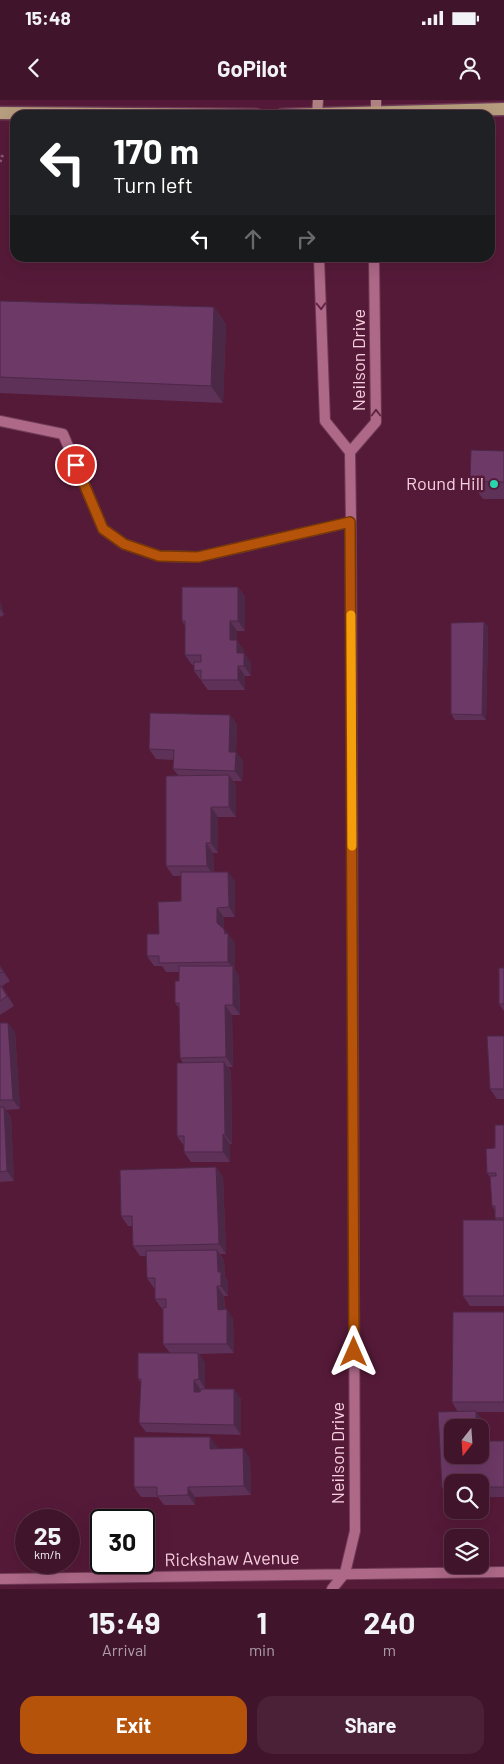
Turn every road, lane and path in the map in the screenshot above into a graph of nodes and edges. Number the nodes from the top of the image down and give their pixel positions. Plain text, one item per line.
1 (504, 109) edge
2 (478, 110) edge
3 (3, 154) dead end
4 (0, 162) edge
5 (319, 262) edge
6 (374, 262) edge
7 (0, 421) edge
8 (350, 452) junction
9 (350, 522) junction
10 (504, 1572) edge
11 (345, 1573) junction
12 (0, 1578) edge
13 (332, 1589) edge

1 - 2 main road
3 - 4 path
5 -> 8 street, Neilson Drive
8 -> 6 street, Neilson Drive
7 - 9 street
8 - 9 street, Neilson Drive
9 - 11 street, Neilson Drive
10 - 11 street
11 - 12 street, Rickshaw Avenue
11 - 13 street

